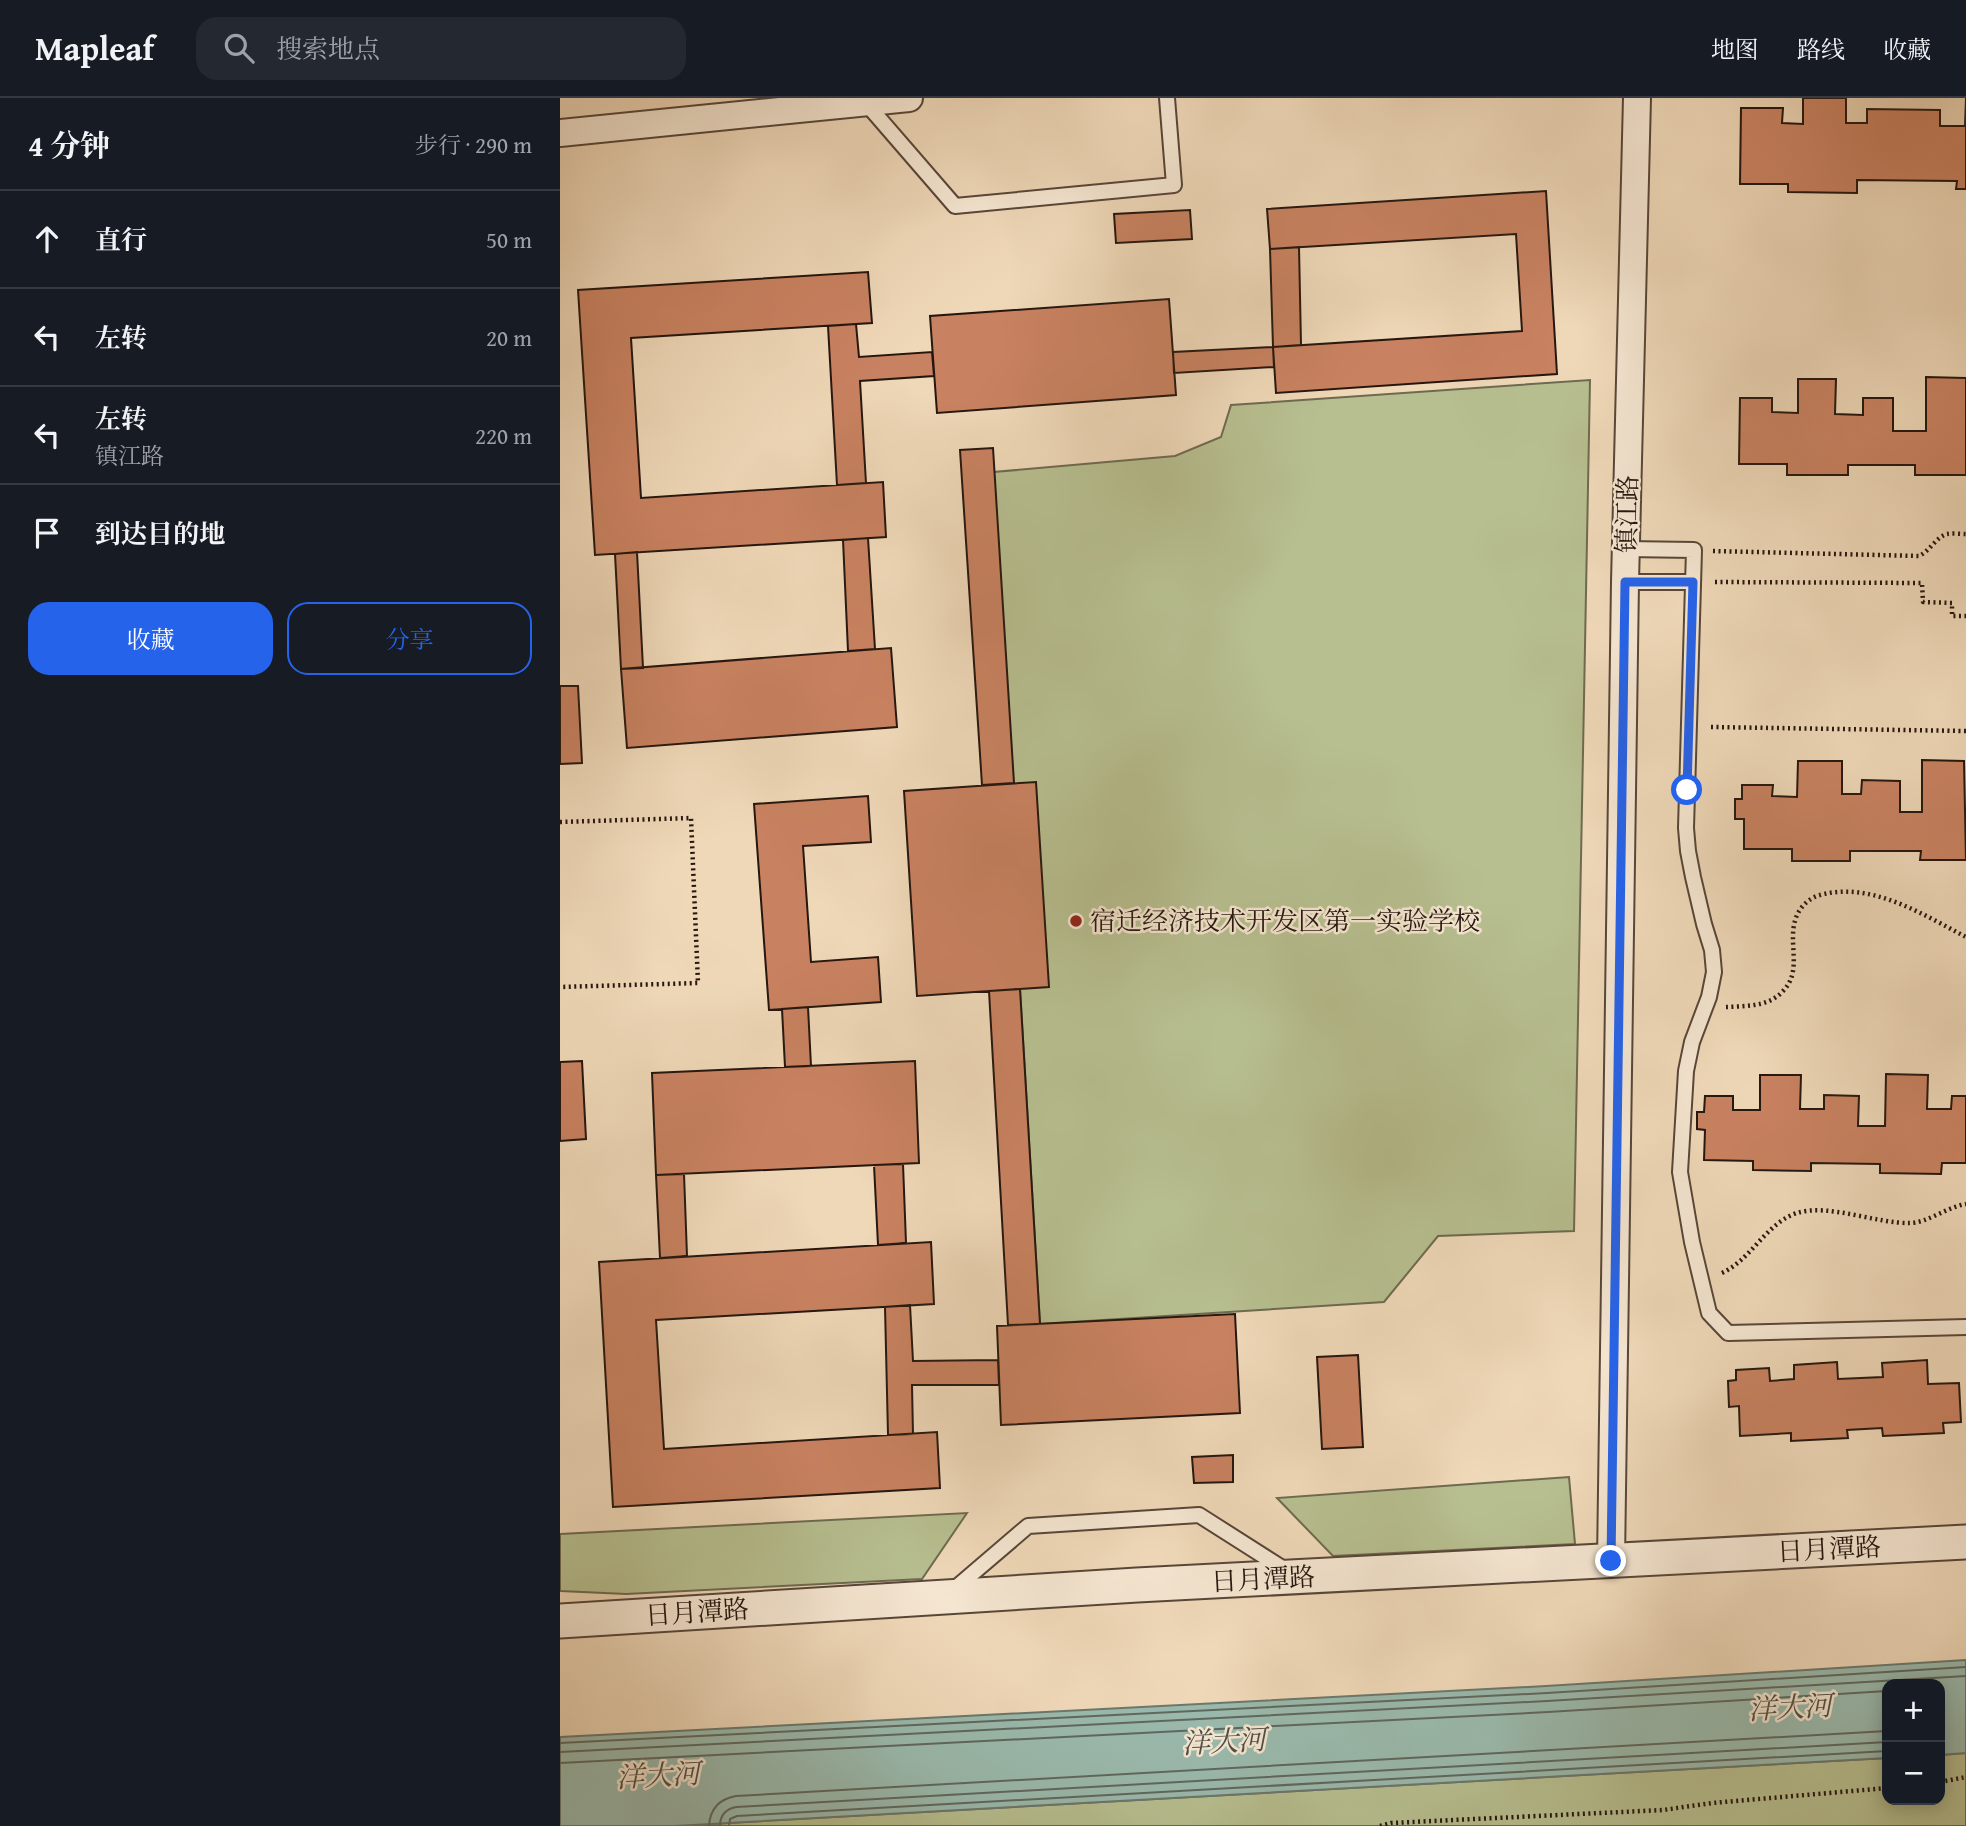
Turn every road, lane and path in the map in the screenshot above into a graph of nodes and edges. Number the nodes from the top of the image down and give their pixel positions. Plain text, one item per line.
1 (909, 98) edge
2 (1167, 98) edge
3 (1637, 98) edge
4 (865, 102) junction
5 (560, 133) edge
6 (1966, 534) edge
7 (1626, 549) junction
8 (1694, 550) junction
9 (1625, 582) junction
10 (1693, 582) junction
11 (1966, 617) edge
12 (1690, 726) junction
13 (1966, 732) edge
14 (560, 822) edge
15 (1966, 937) edge
16 (560, 987) edge
17 (1705, 1008) junction
18 (1966, 1204) edge
19 (1702, 1282) junction
20 (1966, 1327) edge
21 (1966, 1542) edge
22 (1611, 1561) junction
23 (1297, 1577) junction
24 (946, 1597) junction
25 (560, 1621) edge
26 (1966, 1777) edge
27 (1945, 1781) edge
28 (1882, 1787) edge
29 (1380, 1826) edge

1 - 4 street
2 - 4 lane
3 - 7 street, 镇江路
4 - 5 street
6 - 8 path
7 - 8 lane
7 - 9 street, 镇江路
8 - 10 lane
9 - 10 lane
9 - 22 street, 镇江路
10 - 11 path
10 - 12 lane
12 - 13 path
12 - 17 lane
14 - 16 path
15 - 17 path
17 - 19 lane
18 - 19 path
19 - 20 lane
21 - 22 street, 日月潭路
22 - 23 street, 日月潭路
23 - 24 street, 日月潭路
23 - 24 lane
24 - 25 street, 日月潭路
26 - 27 path
28 - 29 path

